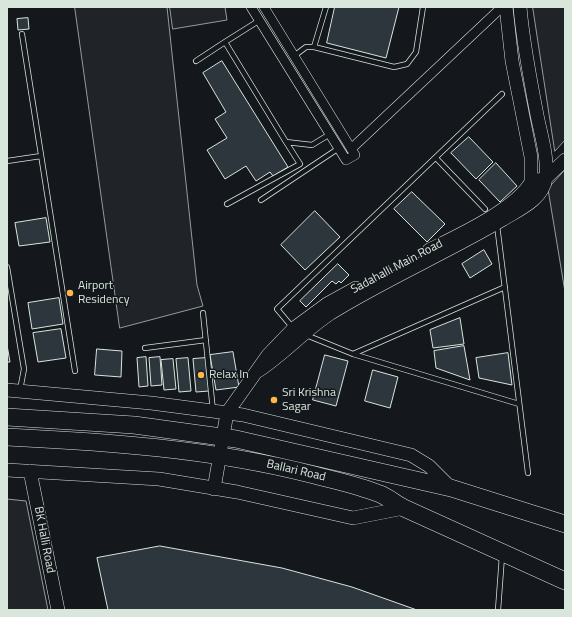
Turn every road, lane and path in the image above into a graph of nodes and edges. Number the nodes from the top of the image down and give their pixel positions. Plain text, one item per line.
1 (251, 7) edge
2 (264, 7) edge
3 (326, 7) edge
4 (424, 7) edge
5 (502, 7) edge
6 (506, 7) edge
7 (520, 7) edge
8 (260, 20) junction
9 (22, 34) dead end
10 (225, 42) junction
11 (314, 47) junction
12 (294, 56) junction
13 (196, 61) dead end
14 (502, 94) dead end
15 (330, 134) junction
16 (286, 142) junction
17 (338, 148) junction
18 (353, 152) junction
19 (41, 156) junction
20 (436, 158) junction
21 (565, 160) edge
22 (7, 161) edge
23 (300, 164) junction
24 (304, 171) junction
25 (546, 178) junction
26 (531, 182) junction
27 (261, 200) dead end
28 (227, 204) dead end
29 (485, 208) dead end
30 (496, 223) junction
31 (457, 240) junction
32 (7, 267) edge
33 (505, 287) junction
34 (203, 313) dead end
35 (298, 331) junction
36 (206, 340) junction
37 (145, 348) dead end
38 (354, 354) junction
39 (75, 371) dead end
40 (13, 390) edge
41 (519, 404) junction
42 (213, 411) junction
43 (227, 413) junction
44 (7, 417) edge
45 (7, 437) edge
46 (222, 437) junction
47 (219, 456) junction
48 (7, 470) edge
49 (30, 470) junction
50 (528, 473) dead end
51 (451, 488) junction
52 (214, 489) junction
53 (404, 508) junction
54 (565, 524) edge
55 (503, 552) junction
56 (565, 581) edge
57 (58, 610) edge
58 (498, 610) edge

1 - 8 street
2 - 12 street
3 - 11 lane
4 - 11 lane
5 - 18 street
6 - 26 street
7 - 25 street
8 - 10 lane
8 - 15 street
9 - 19 lane
10 - 13 lane
10 - 16 lane
11 - 12 lane
12 - 18 street
14 - 20 lane
15 - 16 lane
15 - 17 street
16 - 23 lane
17 - 18 street
17 - 24 lane
19 - 22 lane
19 - 39 lane
20 - 29 lane
20 - 35 lane
21 - 25 street, Sadahalli Main Road
23 - 24 lane
23 - 28 lane
24 - 27 lane
25 - 26 street, Sadahalli Main Road
25 - 30 street, Sadahalli Main Road
26 - 31 street, Sadahalli Main Road
30 - 31 street, Sadahalli Main Road
30 - 33 lane
31 - 35 street, Sadahalli Main Road
32 - 40 lane
33 - 38 lane
33 - 41 lane
34 - 36 lane
35 - 38 lane
35 - 43 street, Sadahalli Main Road
36 - 37 lane
36 - 42 lane
38 - 41 lane
40 - 42 street
41 - 50 lane
42 - 43 street
43 - 46 street
43 - 51 street
44 - 46 highway, Ballari Road
45 - 47 highway, Ballari Road
46 - 47 street
46 - 51 highway, Ballari Road
47 - 52 street
47 - 53 highway, Ballari Road
48 - 49 street
49 - 52 street
49 - 57 street, BK Halli Road
51 - 54 highway, Ballari Road
52 - 53 street
53 - 55 highway, Ballari Road
55 - 56 highway, Ballari Road
55 - 58 lane

